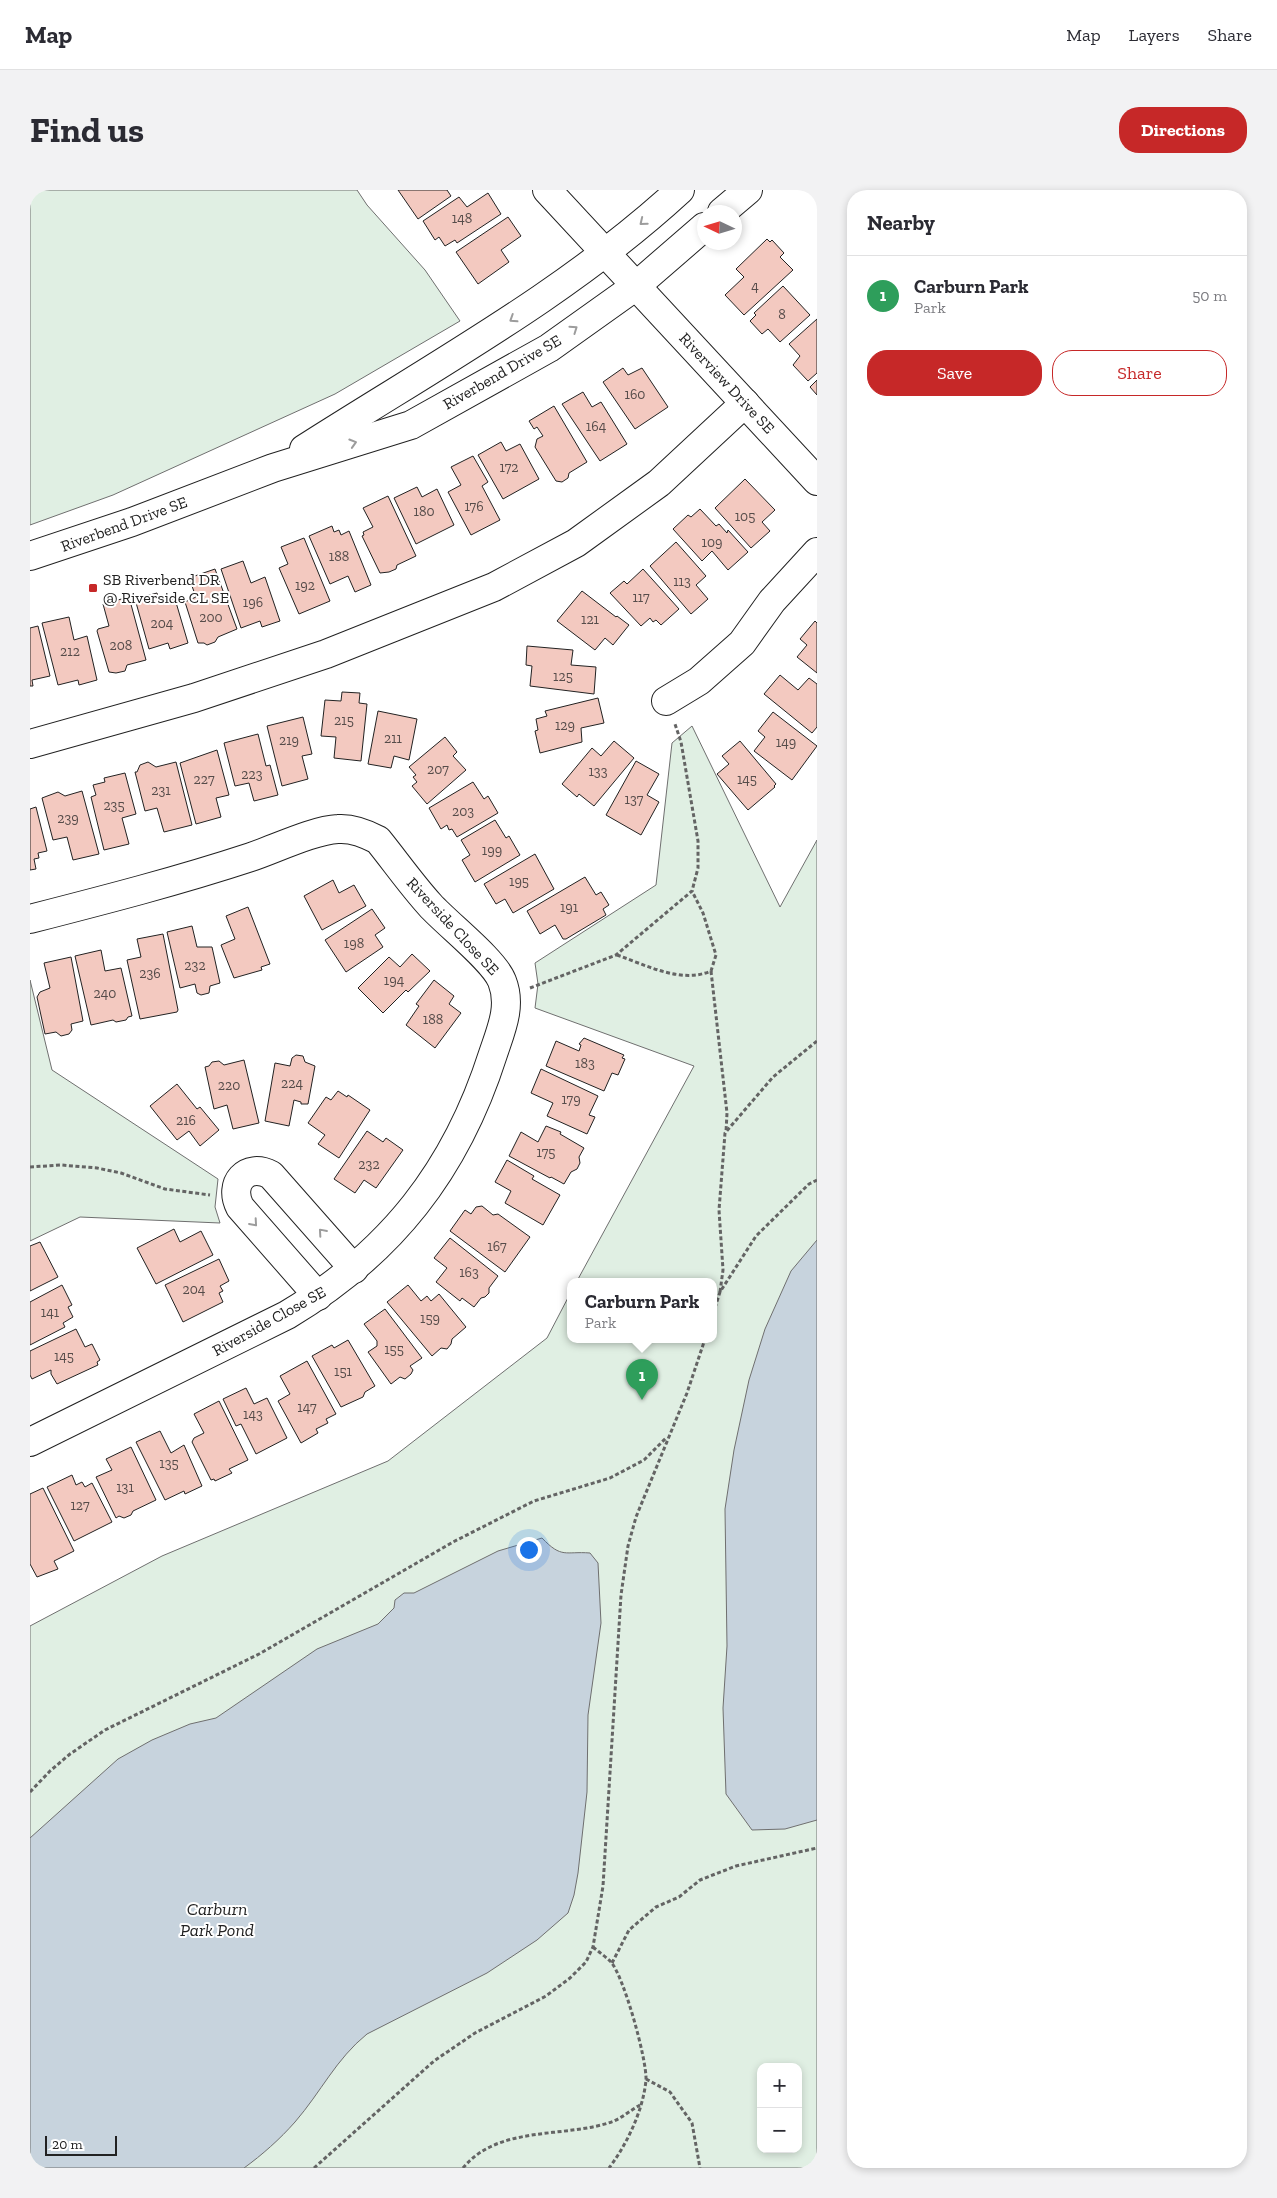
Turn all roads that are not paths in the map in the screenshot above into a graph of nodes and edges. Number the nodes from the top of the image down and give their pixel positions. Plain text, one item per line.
1 (547, 190) edge
2 (680, 190) edge
3 (748, 190) edge
4 (730, 205) edge
5 (697, 233) edge
6 (605, 252) junction
7 (636, 286) junction
8 (745, 403) junction
9 (273, 468) junction
10 (817, 481) edge
11 (817, 552) edge
12 (30, 556) edge
13 (666, 701) road end
14 (30, 744) edge
15 (30, 919) edge
16 (354, 1269) junction
17 (318, 1296) junction
18 (30, 1442) edge

1 - 6 street, Riverview Drive SE
2 -> 6 street, Riverbend Drive SE
3 - 4 street
5 - 7 street, Riverbend Drive SE
6 - 7 street, Riverview Drive SE
6 -> 9 street, Riverbend Drive SE
7 - 8 street, Riverview Drive SE
9 -> 7 street, Riverbend Drive SE
8 - 10 street, Riverview Drive SE
8 - 14 street
9 - 12 street, Riverbend Drive SE
11 - 13 street
15 - 16 street, Riverside Close SE
16 - 17 street, Riverside Close SE
16 -> 17 street
17 - 18 street, Riverside Close SE

